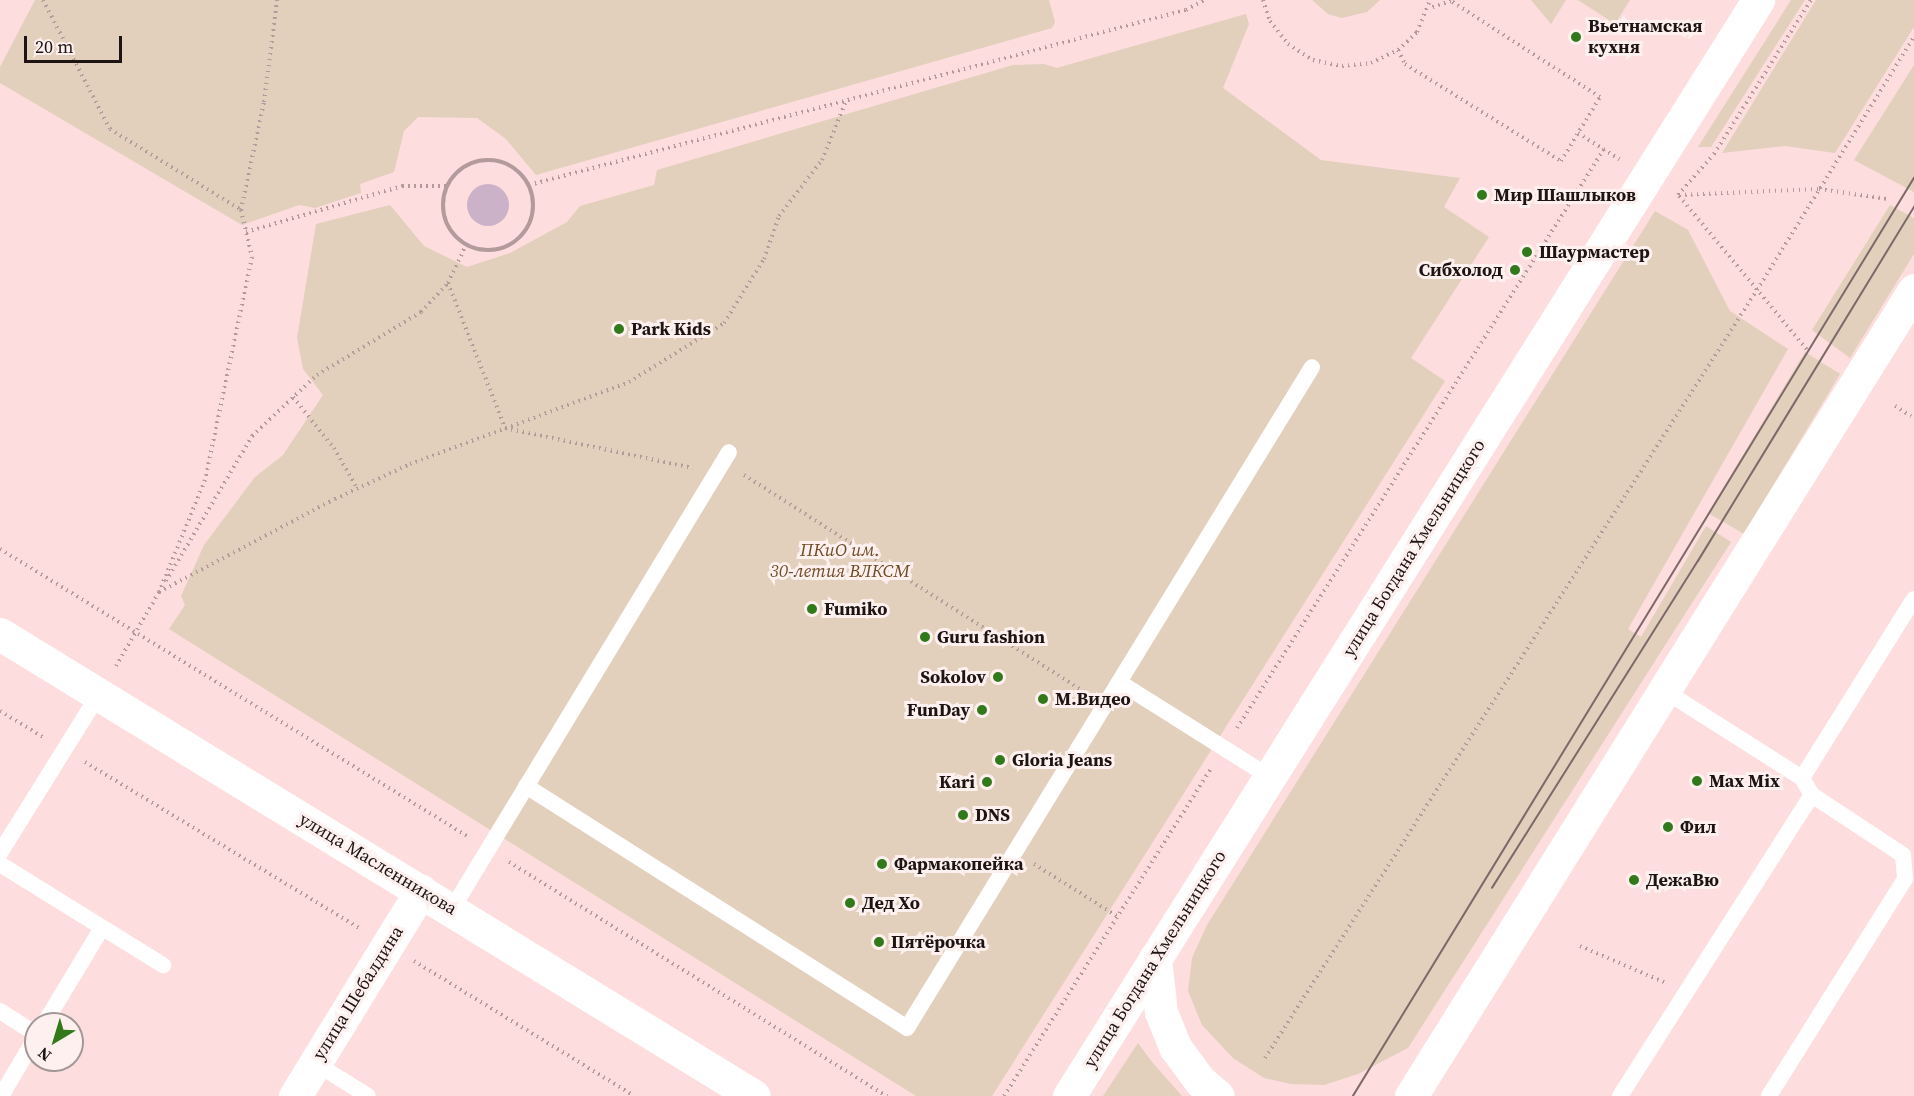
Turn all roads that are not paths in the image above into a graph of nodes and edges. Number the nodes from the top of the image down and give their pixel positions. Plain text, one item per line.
1 (1758, 0) edge
2 (1910, 305) edge
3 (1312, 367) dead end
4 (729, 452) dead end
5 (1914, 599) edge
6 (0, 634) edge
7 (1119, 682) junction
8 (1665, 691) junction
9 (99, 694) junction
10 (1269, 777) junction
11 (1802, 778) junction
12 (526, 786) junction
13 (1812, 795) junction
14 (0, 853) edge
15 (0, 864) edge
16 (421, 890) junction
17 (452, 909) junction
18 (102, 928) junction
19 (1155, 958) junction
20 (163, 965) dead end
21 (0, 1011) edge
22 (51, 1012) edge
23 (24, 1027) edge
24 (24, 1056) edge
25 (315, 1063) junction
26 (1, 1096) edge
27 (295, 1096) edge
28 (368, 1096) edge
29 (754, 1096) edge
30 (1069, 1096) edge
31 (1218, 1096) edge
32 (1412, 1096) edge
33 (1620, 1096) edge
34 (1769, 1096) edge

1 - 10 main road, улица Богдана Хмельницкого
2 - 8 main road
3 - 7 lane
4 - 12 lane
5 - 11 lane
6 - 9 main road, улица Масленникова
7 - 10 lane
7 - 12 lane
8 - 11 lane
8 - 32 main road
9 - 14 lane
9 - 16 main road, улица Масленникова
10 - 19 main road, улица Богдана Хмельницкого
11 - 13 lane
12 - 17 lane
13 - 33 lane
13 - 34 lane
15 - 18 lane
16 - 17 main road, улица Масленникова
16 - 25 main road, улица Шебалдина
17 - 29 main road, улица Масленникова
18 - 20 lane
18 - 22 lane
19 - 30 main road, улица Богдана Хмельницкого
19 - 31 main road
21 - 23 lane
24 - 26 lane
25 - 27 main road, улица Шебалдина
25 - 28 lane

